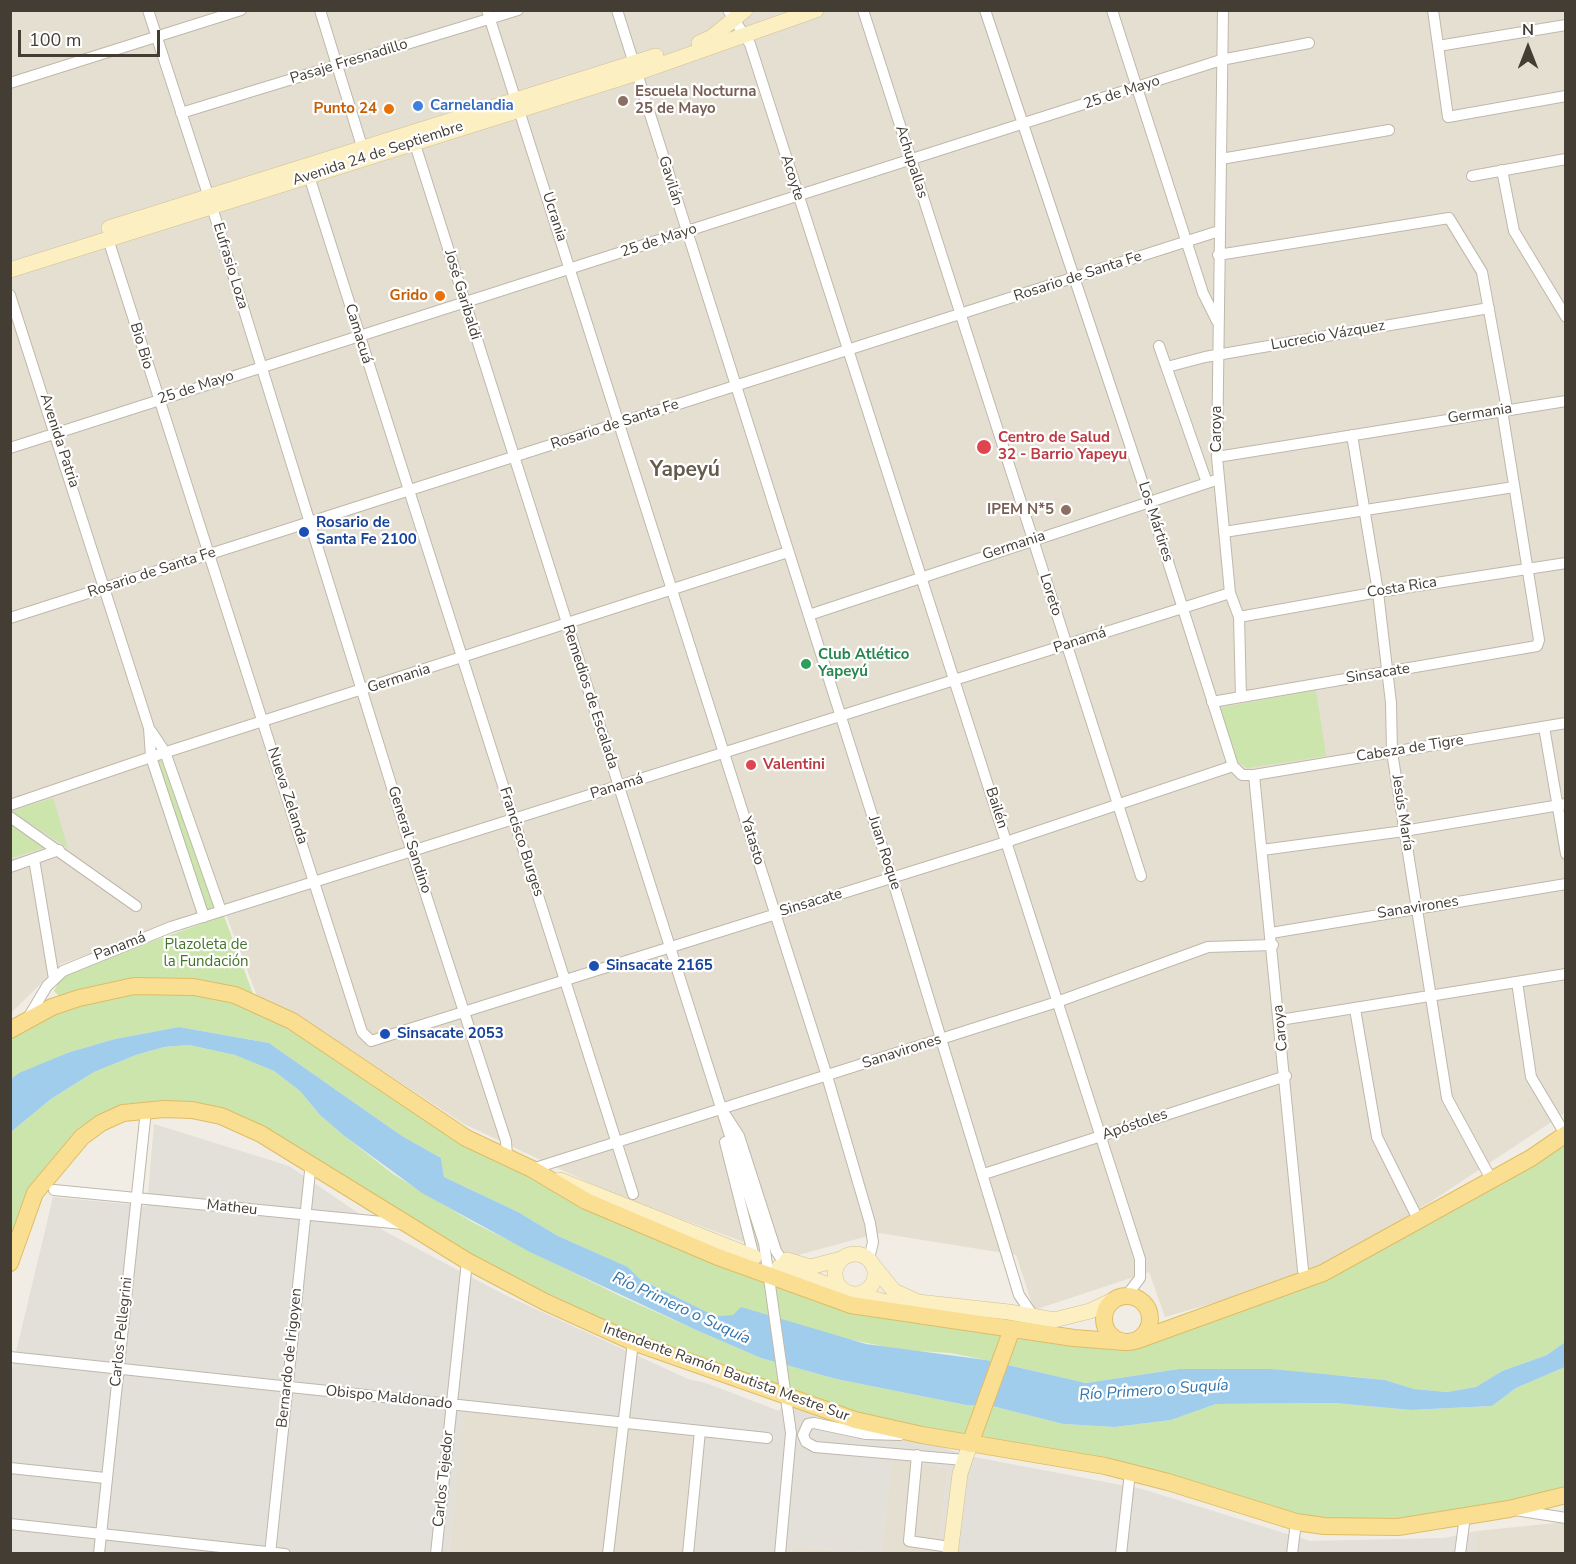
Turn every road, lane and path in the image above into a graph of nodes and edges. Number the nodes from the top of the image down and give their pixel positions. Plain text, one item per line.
1 (148, 10) edge
2 (242, 10) edge
3 (320, 10) edge
4 (518, 10) edge
5 (617, 10) edge
6 (816, 10) edge
7 (863, 10) edge
8 (985, 10) edge
9 (1112, 10) edge
10 (1223, 10) edge
11 (1433, 10) edge
12 (736, 14) edge
13 (489, 15) edge
14 (1566, 25) edge
15 (744, 34) junction
16 (157, 38) junction
17 (1309, 43) dead end
18 (1438, 46) junction
19 (1221, 60) junction
20 (337, 66) junction
21 (635, 68) junction
22 (10, 83) edge
23 (1137, 88) junction
24 (1566, 96) edge
25 (517, 105) junction
26 (181, 113) junction
27 (1023, 125) junction
28 (1389, 130) dead end
29 (413, 138) junction
30 (364, 153) junction
31 (1221, 159) junction
32 (1566, 159) edge
33 (911, 160) junction
34 (1502, 170) junction
35 (309, 176) junction
36 (1473, 176) dead end
37 (798, 196) junction
38 (210, 201) junction
39 (1218, 231) junction
40 (686, 232) junction
41 (108, 239) junction
42 (1186, 242) junction
43 (1218, 255) junction
44 (15, 259) edge
45 (571, 269) junction
46 (10, 270) edge
47 (1073, 278) junction
48 (10, 295) edge
49 (464, 303) junction
50 (1490, 308) junction
51 (959, 314) junction
52 (1566, 317) edge
53 (1218, 321) junction
54 (358, 336) junction
55 (1159, 346) dead end
56 (848, 350) junction
57 (1218, 355) junction
58 (1167, 367) junction
59 (261, 368) junction
60 (735, 386) junction
61 (158, 400) junction
62 (1566, 401) edge
63 (1505, 410) junction
64 (619, 424) junction
65 (57, 433) junction
66 (1352, 435) junction
67 (10, 448) edge
68 (513, 457) junction
69 (1217, 457) junction
70 (1219, 479) junction
71 (1207, 483) junction
72 (1514, 487) junction
73 (408, 491) junction
74 (1149, 502) junction
75 (1365, 511) junction
76 (309, 523) junction
77 (1224, 532) junction
78 (1032, 540) junction
79 (788, 552) junction
80 (208, 555) junction
81 (1566, 563) edge
82 (1529, 569) junction
83 (921, 576) junction
84 (105, 588) junction
85 (673, 590) junction
86 (1378, 592) junction
87 (1230, 593) junction
88 (1182, 609) junction
89 (809, 615) junction
90 (1239, 617) junction
91 (10, 618) edge
92 (566, 624) junction
93 (1067, 646) junction
94 (462, 658) junction
95 (1388, 673) junction
96 (955, 681) junction
97 (362, 691) junction
98 (1241, 697) junction
99 (1212, 702) junction
100 (840, 717) junction
101 (263, 723) junction
102 (1566, 723) edge
103 (1544, 727) junction
104 (149, 729) junction
105 (165, 752) junction
106 (1392, 752) junction
107 (725, 754) junction
108 (151, 757) junction
109 (1233, 766) junction
110 (1254, 775) junction
111 (618, 787) junction
112 (1118, 804) junction
113 (10, 805) edge
114 (1561, 805) edge
115 (10, 817) edge
116 (513, 820) junction
117 (1404, 831) junction
118 (1006, 842) junction
119 (59, 850) junction
120 (1262, 850) junction
121 (412, 852) junction
122 (1566, 854) edge
123 (34, 859) junction
124 (10, 867) edge
125 (1142, 876) dead end
126 (892, 878) junction
127 (315, 883) junction
128 (1566, 884) edge
129 (136, 906) dead end
130 (1417, 908) junction
131 (221, 912) junction
132 (775, 914) junction
133 (204, 917) junction
134 (1271, 933) junction
135 (1273, 945) junction
136 (670, 949) junction
137 (1566, 974) edge
138 (54, 979) junction
139 (565, 981) junction
140 (1517, 982) junction
141 (1432, 996) junction
142 (1058, 1002) junction
143 (1354, 1009) junction
144 (466, 1013) junction
145 (28, 1018) junction
146 (1280, 1020) junction
147 (10, 1030) edge
148 (365, 1037) joint
149 (942, 1039) junction
150 (827, 1076) junction
151 (1286, 1076) junction
152 (720, 1109) junction
153 (146, 1110) junction
154 (1565, 1134) edge
155 (1101, 1137) junction
156 (617, 1141) junction
157 (507, 1157) junction
158 (311, 1162) junction
159 (532, 1169) junction
160 (984, 1174) junction
161 (1491, 1179) junction
162 (54, 1190) dead end
163 (633, 1194) dead end
164 (137, 1198) junction
165 (306, 1215) junction
166 (1419, 1221) junction
167 (410, 1225) junction
168 (754, 1257) joint
169 (841, 1259) junction
170 (467, 1261) junction
171 (871, 1262) junction
172 (10, 1263) edge
173 (775, 1271) junction
174 (1308, 1280) junction
175 (840, 1290) junction
176 (859, 1295) junction
177 (1119, 1298) junction
178 (1034, 1317) junction
179 (960, 1321) junction
180 (1012, 1329) junction
181 (1132, 1341) junction
182 (633, 1342) junction
183 (10, 1357) edge
184 (118, 1369) junction
185 (286, 1387) junction
186 (788, 1397) junction
187 (451, 1404) junction
188 (622, 1423) junction
189 (700, 1431) junction
190 (922, 1435) junction
191 (767, 1438) dead end
192 (970, 1444) junction
193 (917, 1455) junction
194 (964, 1460) junction
195 (10, 1467) edge
196 (1130, 1472) junction
197 (105, 1478) junction
198 (1566, 1495) edge
199 (1509, 1509) junction
200 (1465, 1516) junction
201 (1566, 1518) edge
202 (1296, 1522) junction
203 (10, 1524) edge
204 (101, 1534) junction
205 (950, 1550) edge
206 (270, 1553) edge
207 (99, 1554) edge
208 (285, 1554) edge
209 (436, 1554) edge
210 (608, 1554) edge
211 (688, 1554) edge
212 (780, 1554) edge
213 (1121, 1554) edge
214 (1292, 1554) edge
215 (1460, 1554) edge

1 - 16 street, Eufrasio Loza
2 - 16 street
3 - 20 street
4 - 13 street, Pasaje Fresnadillo
5 - 21 street, Gavilán
6 - 15 main road, Avenida 24 de Septiembre
7 - 33 street, Achupallas
8 - 27 street, Los Mártires
9 - 23 street
10 - 19 street, Caroya
11 - 18 street
12 - 15 street, Acoyte
12 - 21 main road, Avenida 24 de Septiembre
13 - 20 street, Pasaje Fresnadillo
13 - 25 street, Ucrania
14 - 18 street
15 - 21 main road, Avenida 24 de Septiembre
15 - 37 street, Acoyte
16 - 22 street
16 - 26 street, Eufrasio Loza
17 - 19 street, 25 de Mayo
18 - 24 street
19 - 23 street, 25 de Mayo
19 - 31 street, Caroya
20 - 26 street, Pasaje Fresnadillo
20 - 30 street
21 - 25 main road, Avenida 24 de Septiembre
21 - 40 street, Gavilán
23 - 27 street, 25 de Mayo
23 - 42 street
25 - 29 main road, Avenida 24 de Septiembre
25 - 45 street, Ucrania
26 - 38 street, Eufrasio Loza
27 - 33 street, 25 de Mayo
27 - 47 street, Los Mártires
28 - 31 street
29 - 30 main road, Avenida 24 de Septiembre
29 - 49 street, José Garibaldi
30 - 35 main road, Avenida 24 de Septiembre
30 - 38 main road, Avenida 24 de Septiembre
31 - 39 street, Caroya
32 - 34 street
33 - 37 street, 25 de Mayo
33 - 51 street, Achupallas
34 - 36 street
34 - 52 street
35 - 38 main road, Avenida 24 de Septiembre
35 - 54 street, Camacuá
37 - 40 street, 25 de Mayo
37 - 56 street, Acoyte
38 - 41 main road, Avenida 24 de Septiembre
38 - 44 main road, Avenida 24 de Septiembre
38 - 59 street, Eufrasio Loza
39 - 42 street, Rosario de Santa Fe
39 - 43 street, Caroya
40 - 45 street, 25 de Mayo
40 - 60 street, Gavilán
41 - 46 main road, Avenida 24 de Septiembre
41 - 61 street, Bio Bio
42 - 47 street, Rosario de Santa Fe
42 - 53 street
43 - 50 street
43 - 53 street, Caroya
45 - 49 street, 25 de Mayo
45 - 64 street, Ucrania
47 - 51 street, Rosario de Santa Fe
47 - 74 street, Los Mártires
48 - 65 street, Avenida Patria
49 - 54 street, 25 de Mayo
49 - 68 street, José Garibaldi
50 - 57 street, Lucrecio Vázquez
50 - 63 street
51 - 56 street, Rosario de Santa Fe
51 - 78 street, Loreto
53 - 57 street, Caroya
54 - 59 street, 25 de Mayo
54 - 73 street, Camacuá
55 - 58 street
56 - 60 street, Rosario de Santa Fe
56 - 83 street, Bailén
57 - 58 street, Lucrecio Vázquez
57 - 69 street, Caroya
58 - 71 street
59 - 61 street, 25 de Mayo
59 - 76 street, Eufrasio Loza
60 - 64 street, Rosario de Santa Fe
60 - 79 street, Juan Roque
61 - 65 street, 25 de Mayo
61 - 80 street, Bio Bio
62 - 63 street, Germania
63 - 66 street, Germania
63 - 72 street
64 - 68 street, Rosario de Santa Fe
64 - 85 street, Yatasto
65 - 67 street, 25 de Mayo
65 - 84 street, Avenida Patria
66 - 69 street, Germania
66 - 75 street, Jesús María
68 - 73 street, Rosario de Santa Fe
68 - 92 street, Remedios de Escalada
69 - 70 street, Caroya
70 - 71 street, Germania
70 - 77 street, Caroya
71 - 74 street, Germania
72 - 75 street
72 - 82 street
73 - 76 street, Rosario de Santa Fe
73 - 94 street, Francisco Burges
74 - 78 street, Germania
74 - 88 street, Los Mártires
75 - 77 street
75 - 86 street, Jesús María
76 - 80 street, Rosario de Santa Fe
76 - 97 street, General Sandino
77 - 87 street, Caroya
78 - 83 street, Germania
78 - 93 street, Loreto
79 - 85 street, Germania
79 - 89 street, Juan Roque
80 - 84 street, Rosario de Santa Fe
80 - 101 street, Nueva Zelanda
81 - 82 street, Costa Rica
82 - 86 street, Costa Rica
82 - 95 street, Sinsacate
83 - 89 street, Germania
83 - 96 street, Bailén
84 - 91 street, Rosario de Santa Fe
84 - 104 street, Avenida Patria
85 - 92 street, Germania
85 - 107 street, Yatasto
86 - 90 street, Costa Rica
86 - 95 street, Jesús María
87 - 88 street, Panamá
87 - 90 street, Caroya
88 - 93 street, Panamá
88 - 99 street, Los Mártires
89 - 100 street, Juan Roque
90 - 98 street, Caroya
92 - 94 street, Germania
92 - 111 street, Remedios de Escalada
93 - 96 street, Panamá
93 - 112 street, Loreto
94 - 97 street, Germania
94 - 116 street, Francisco Burges
95 - 98 street, Sinsacate
95 - 106 street, Jesús María
96 - 100 street, Panamá
96 - 118 street, Bailén
97 - 101 street, Germania
97 - 121 street, General Sandino
98 - 99 street, Sinsacate
99 - 109 street, Los Mártires
100 - 107 street, Panamá
100 - 126 street, Juan Roque
101 - 105 street, Germania
101 - 127 street, Nueva Zelanda
102 - 103 street, Cabeza de Tigre
103 - 106 street, Cabeza de Tigre
103 - 114 street
104 - 105 street
104 - 108 street
105 - 108 street, Germania
105 - 131 street
106 - 110 street, Cabeza de Tigre
106 - 117 street, Jesús María
107 - 111 street, Panamá
107 - 132 street, Yatasto
108 - 113 street, Germania
108 - 133 street
109 - 110 street
109 - 112 street, Sinsacate
110 - 120 street, Caroya
111 - 116 street, Panamá
111 - 136 street, Remedios de Escalada
112 - 118 street, Sinsacate
112 - 125 street, Loreto
114 - 117 street
114 - 122 street
115 - 119 street
116 - 121 street, Panamá
116 - 139 street, Francisco Burges
117 - 120 street
117 - 130 street, Jesús María
118 - 126 street, Sinsacate
118 - 142 street, Bailén
119 - 123 street
119 - 129 street
120 - 134 street, Caroya
121 - 127 street, Panamá
121 - 144 street, General Sandino
123 - 124 street
123 - 138 street
126 - 132 street, Sinsacate
126 - 149 street, Juan Roque
127 - 131 street, Panamá
127 - 148 street, Nueva Zelanda
128 - 130 street, Sanavirones
130 - 134 street, Sanavirones
130 - 141 street, Jesús María
131 - 133 street, Panamá
132 - 136 street, Sinsacate
132 - 150 street, Yatasto
133 - 138 street, Panamá
134 - 135 street, Caroya
135 - 142 street, Sanavirones
135 - 146 street, Caroya
136 - 139 street, Sinsacate
136 - 152 street, Remedios de Escalada
137 - 140 street
138 - 145 street, Panamá
139 - 144 street, Sinsacate
139 - 156 street, Francisco Burges
140 - 141 street
140 - 154 street
141 - 143 street
141 - 161 street, Jesús María
142 - 149 street, Sanavirones
142 - 155 street, Bailén
143 - 146 street
143 - 166 street
144 - 148 street, Sinsacate
144 - 157 street, General Sandino
145 - 147 main road
145 - 157 main road
146 - 151 street, Caroya
149 - 150 street, Sanavirones
149 - 160 street, Juan Roque
150 - 152 street, Sanavirones
150 - 171 street, Yatasto
151 - 155 street, Apóstoles
151 - 174 street, Caroya
152 - 156 street, Sanavirones
152 - 168 street, Remedios de Escalada
152 - 173 street, Remedios de Escalada
152 - 173 street, Remedios de Escalada
153 - 158 main road, Intendente Ramón Bautista Mestre Sur
153 - 164 street, Carlos Pellegrini
153 - 172 main road, Intendente Ramón Bautista Mestre Sur
154 - 161 main road
155 - 160 street, Apóstoles
155 - 177 street, Bailén
156 - 159 street, Sanavirones
156 - 163 street, Francisco Burges
157 - 159 main road
158 - 165 street, Bernardo de Irigoyen
158 - 167 main road, Intendente Ramón Bautista Mestre Sur
159 - 168 main road
159 - 173 main road
160 - 178 street, Juan Roque
161 - 166 main road
162 - 164 street, Matheu
164 - 165 street, Matheu
164 - 184 street, Carlos Pellegrini
165 - 167 street, Matheu
165 - 185 street, Bernardo de Irigoyen
166 - 174 main road
167 - 170 main road, Intendente Ramón Bautista Mestre Sur
169 - 171 main road
169 - 173 main road
169 - 175 main road
170 - 182 main road, Intendente Ramón Bautista Mestre Sur
170 - 187 street, Carlos Tejedor
171 - 176 main road
171 - 178 main road
173 - 175 main road
173 - 179 main road
173 - 186 street
174 - 181 main road
175 - 176 main road
176 - 179 main road
177 - 178 main road
177 - 181 main road
177 - 181 main road
179 - 180 main road
180 - 181 main road
180 - 192 main road
182 - 186 main road, Intendente Ramón Bautista Mestre Sur
182 - 188 street
183 - 184 street, Obispo Maldonado
184 - 185 street, Obispo Maldonado
184 - 197 street, Carlos Pellegrini
185 - 187 street, Obispo Maldonado
185 - 206 street, Bernardo de Irigoyen
186 - 190 main road, Intendente Ramón Bautista Mestre Sur
186 - 212 street
187 - 188 street, Obispo Maldonado
187 - 209 street, Carlos Tejedor
188 - 189 street, Obispo Maldonado
188 - 210 street
189 - 191 street, Obispo Maldonado
189 - 211 street
190 - 192 main road, Intendente Ramón Bautista Mestre Sur
190 - 193 street
192 - 194 main road
192 - 196 main road, Intendente Ramón Bautista Mestre Sur
193 - 194 street
193 - 205 street
194 - 205 main road
195 - 197 street
196 - 202 main road, Intendente Ramón Bautista Mestre Sur
196 - 213 street
197 - 204 street, Carlos Pellegrini
198 - 199 main road, Intendente Ramón Bautista Mestre Sur
199 - 200 main road, Intendente Ramón Bautista Mestre Sur
199 - 201 street
200 - 202 main road, Intendente Ramón Bautista Mestre Sur
200 - 215 street
202 - 214 street
203 - 204 street
204 - 206 street
204 - 207 street, Carlos Pellegrini
206 - 208 street

